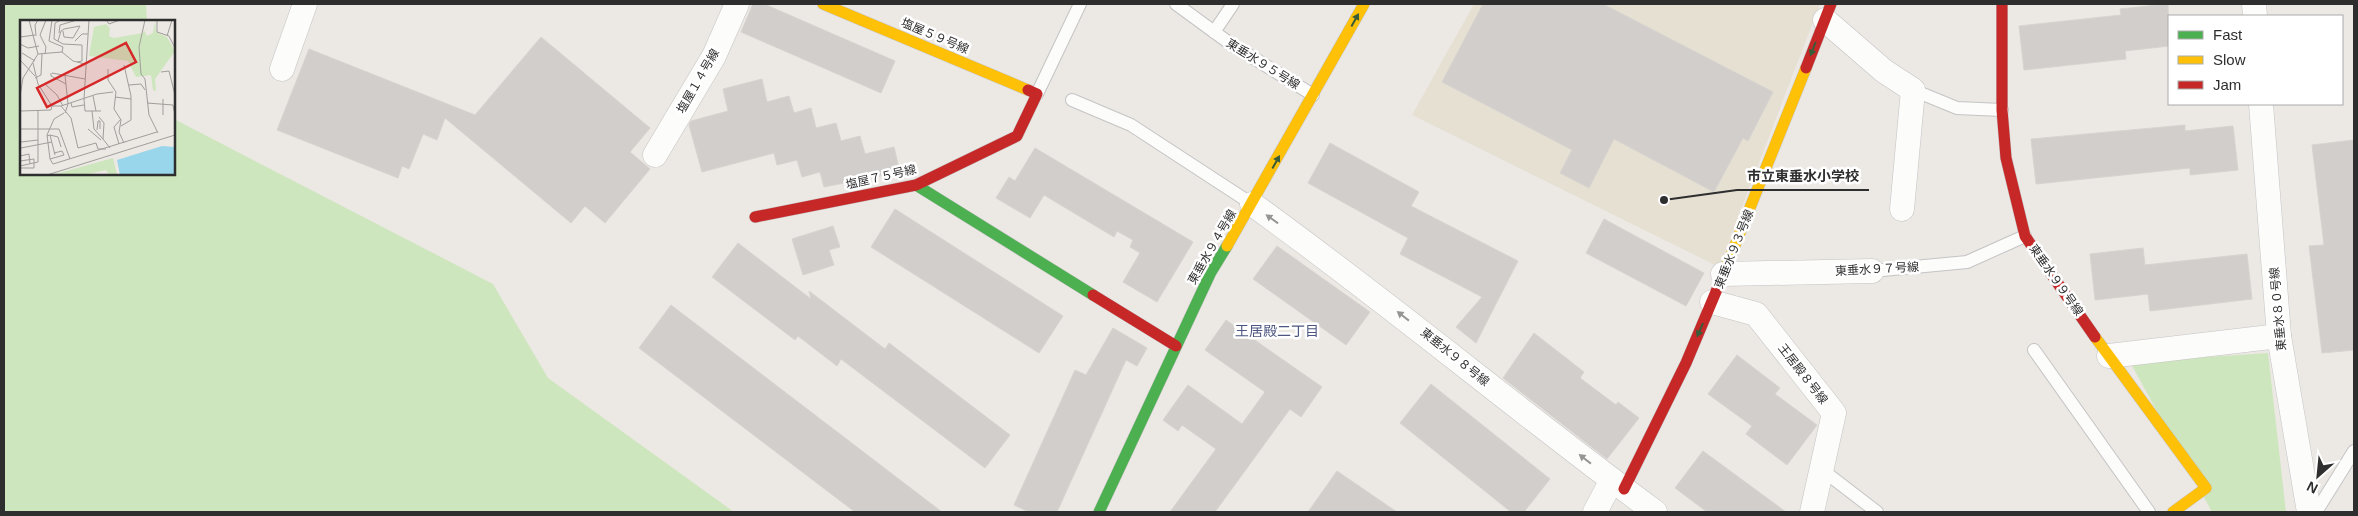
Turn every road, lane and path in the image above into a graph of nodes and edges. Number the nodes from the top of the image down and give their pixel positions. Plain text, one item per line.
1 (305, 4) edge
2 (737, 4) edge
3 (823, 4) edge
4 (1080, 4) edge
5 (1176, 4) edge
6 (1234, 4) edge
7 (1364, 4) edge
8 (2002, 4) edge
9 (1828, 12) edge
10 (1214, 32) junction
11 (282, 69) dead end
12 (1913, 90) junction
13 (1037, 94) junction
14 (1313, 95) junction
15 (1072, 100) dead end
16 (2261, 105) edge
17 (2002, 110) junction
18 (655, 155) dead end
19 (916, 185) junction
20 (1252, 204) junction
21 (1902, 208) dead end
22 (755, 217) dead end
23 (2025, 236) junction
24 (1872, 271) joint
25 (1723, 274) junction
26 (1712, 302) junction
27 (2279, 336) junction
28 (1176, 346) junction
29 (2034, 350) dead end
30 (2109, 356) junction
31 (2354, 450) edge
32 (1822, 469) junction
33 (1618, 485) junction
34 (1102, 511) edge
35 (1595, 512) edge
36 (1655, 512) edge
37 (1812, 512) edge
38 (1877, 512) edge
39 (2149, 512) edge
40 (2173, 512) edge
41 (2309, 512) edge
42 (2316, 512) edge

1 - 11 street
2 - 18 street, 塩屋１４号線
3 - 13 street, 塩屋５９号線
4 - 13 lane
5 - 10 lane, 東垂水９５号線
6 - 10 lane, 東垂水９５号線
14 -> 7 street, 東垂水９４号線
8 - 17 street, 東垂水９９号線
9 - 12 street
9 -> 25 street, 東垂水９３号線
10 - 14 lane, 東垂水９５号線
12 - 17 lane
12 - 21 street
13 - 19 street, 塩屋７５号線
20 -> 14 street, 東垂水９４号線
15 - 20 lane
16 - 27 street, 東垂水８０号線
17 - 23 street, 東垂水９９号線
19 - 22 street, 塩屋７５号線
19 - 28 street
20 - 28 street, 東垂水９４号線
33 -> 20 street, 東垂水９８号線
23 - 24 lane, 東垂水９７号線
23 - 30 street, 東垂水９９号線
24 - 25 street, 東垂水９７号線
25 - 26 street, 東垂水９３号線
26 - 32 street, 王居殿８号線
26 -> 33 street, 東垂水９３号線
27 - 30 street
27 - 41 street, 東垂水８０号線
28 - 34 street, 東垂水９４号線
29 - 39 lane
30 - 40 street, 東垂水９９号線
31 - 42 lane
32 - 37 street, 王居殿８号線
32 - 38 lane
33 - 35 street, 東垂水９３号線
33 - 36 street, 東垂水９８号線

